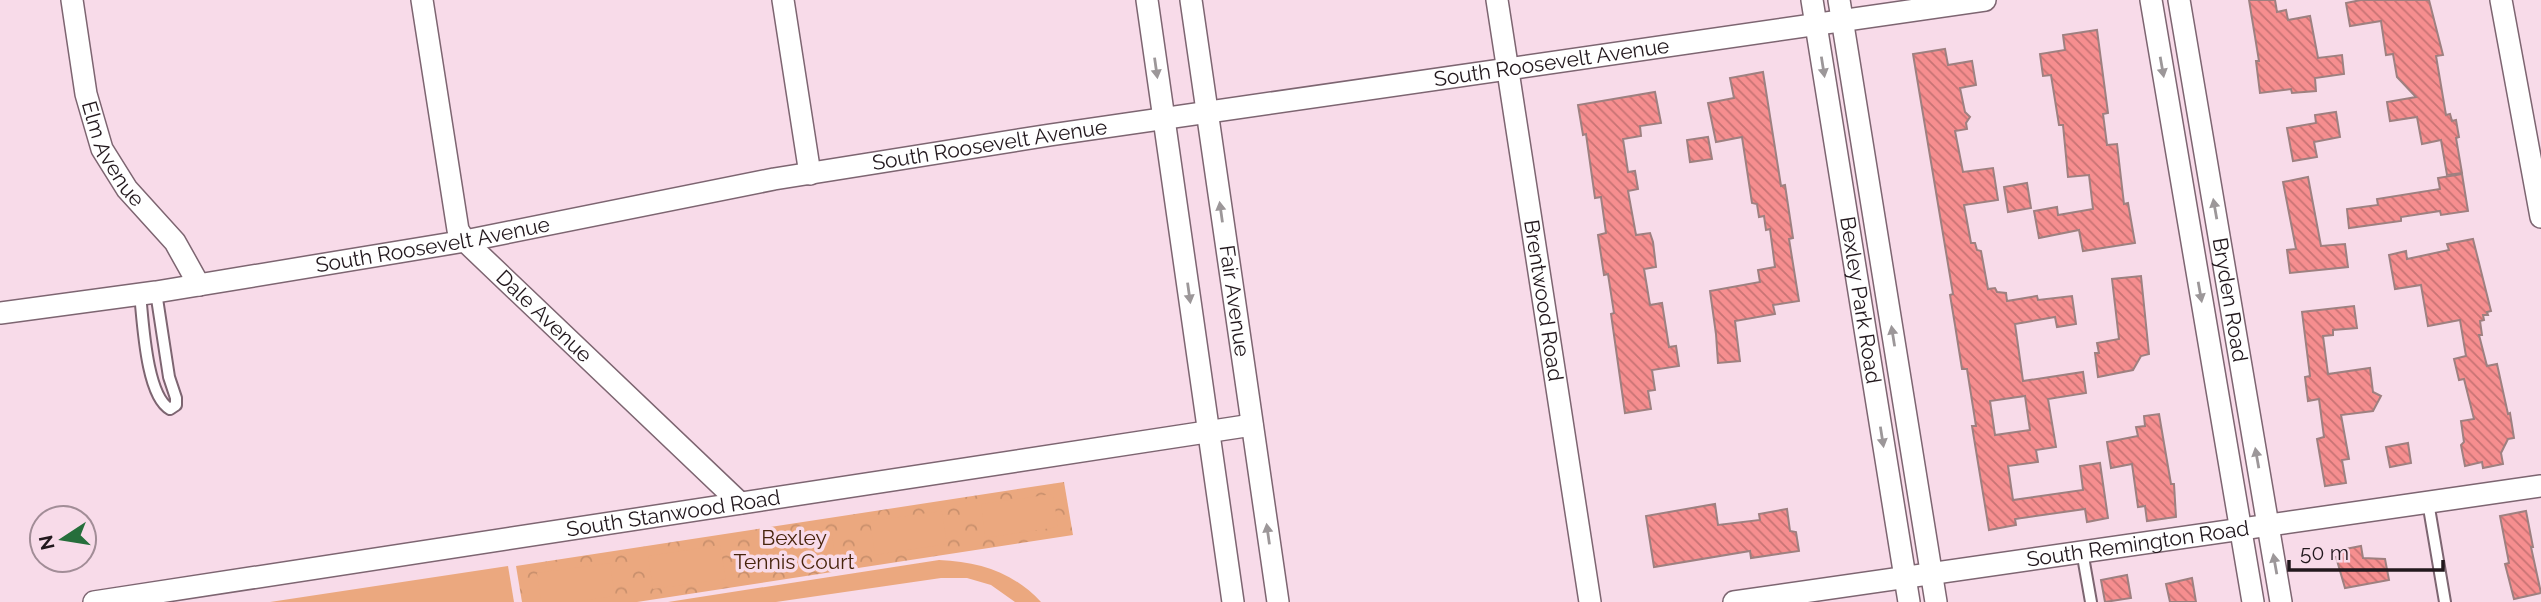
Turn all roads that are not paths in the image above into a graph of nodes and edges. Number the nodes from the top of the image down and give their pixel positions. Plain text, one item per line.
1 (72, 0) edge
2 (422, 0) edge
3 (783, 0) edge
4 (1147, 0) edge
5 (1191, 0) edge
6 (1497, 0) edge
7 (1812, 0) edge
8 (1839, 0) edge
9 (1985, 0) edge
10 (2151, 0) edge
11 (2179, 0) edge
12 (2501, 0) edge
13 (1842, 21) junction
14 (1816, 26) junction
15 (1507, 68) junction
16 (1207, 111) junction
17 (1163, 118) junction
18 (2208, 173) junction
19 (810, 174) junction
20 (2181, 177) junction
21 (2541, 217) edge
22 (1875, 221) junction
23 (1848, 225) junction
24 (465, 240) junction
25 (199, 285) junction
26 (148, 293) junction
27 (0, 313) edge
28 (2237, 341) junction
29 (2209, 345) junction
30 (1902, 388) junction
31 (1875, 393) junction
32 (1252, 425) junction
33 (1208, 431) junction
34 (2541, 486) edge
35 (2428, 502) junction
36 (740, 503) junction
37 (2268, 525) junction
38 (2240, 529) junction
39 (2082, 551) junction
40 (1931, 573) junction
41 (1905, 577) junction
42 (195, 594) edge
43 (94, 602) edge
44 (1233, 602) edge
45 (1278, 602) edge
46 (1590, 602) edge
47 (1734, 602) edge
48 (1909, 602) edge
49 (1936, 602) edge
50 (2091, 602) edge
51 (2253, 602) edge
52 (2281, 602) edge
53 (2445, 602) edge

1 - 25 street, Elm Avenue
2 - 24 street, Dale Avenue
3 - 19 street
4 -> 17 street, Fair Avenue
5 - 16 street, Fair Avenue
6 - 15 street, Brentwood Road
7 - 14 street, Bexley Park Road
8 - 13 street, Bexley Park Road
9 - 13 street, South Roosevelt Avenue
10 -> 20 street, Bryden Road
11 - 18 street, Bryden Road
12 - 21 street
13 - 14 street, South Roosevelt Avenue
13 - 22 street, Bexley Park Road
14 - 15 street, South Roosevelt Avenue
14 -> 23 street, Bexley Park Road
15 - 16 street, South Roosevelt Avenue
15 - 46 street, Brentwood Road
16 - 17 street, South Roosevelt Avenue
32 -> 16 street, Fair Avenue
17 - 19 street, South Roosevelt Avenue
17 -> 33 street, Fair Avenue
18 - 20 lane
28 -> 18 street, Bryden Road
19 - 24 street, South Roosevelt Avenue
20 -> 29 street, Bryden Road
22 - 23 lane
30 -> 22 street, Bexley Park Road
23 - 31 street, Bexley Park Road
24 - 25 street, South Roosevelt Avenue
24 - 36 street, Dale Avenue
25 - 26 street, South Roosevelt Avenue
26 - 26 lane
26 - 27 street, South Roosevelt Avenue
28 - 29 lane
37 -> 28 street, Bryden Road
29 - 38 street, Bryden Road
30 - 31 lane
30 - 40 street, Bexley Park Road
31 -> 41 street, Bexley Park Road
32 - 33 street, South Stanwood Road
45 -> 32 street, Fair Avenue
33 - 36 street, South Stanwood Road
33 - 44 street, Fair Avenue
34 - 35 street, South Remington Road
35 - 37 street, South Remington Road
35 - 53 lane
36 - 42 street, South Stanwood Road
37 - 38 street, South Remington Road
52 -> 37 street, Bryden Road
38 - 39 street, South Remington Road
38 - 51 street, Bryden Road
39 - 40 street, South Remington Road
39 - 50 lane
40 - 41 street, South Remington Road
40 - 49 street, Bexley Park Road
41 - 47 street, South Remington Road
41 - 48 street, Bexley Park Road
42 - 43 street, South Stanwood Road

